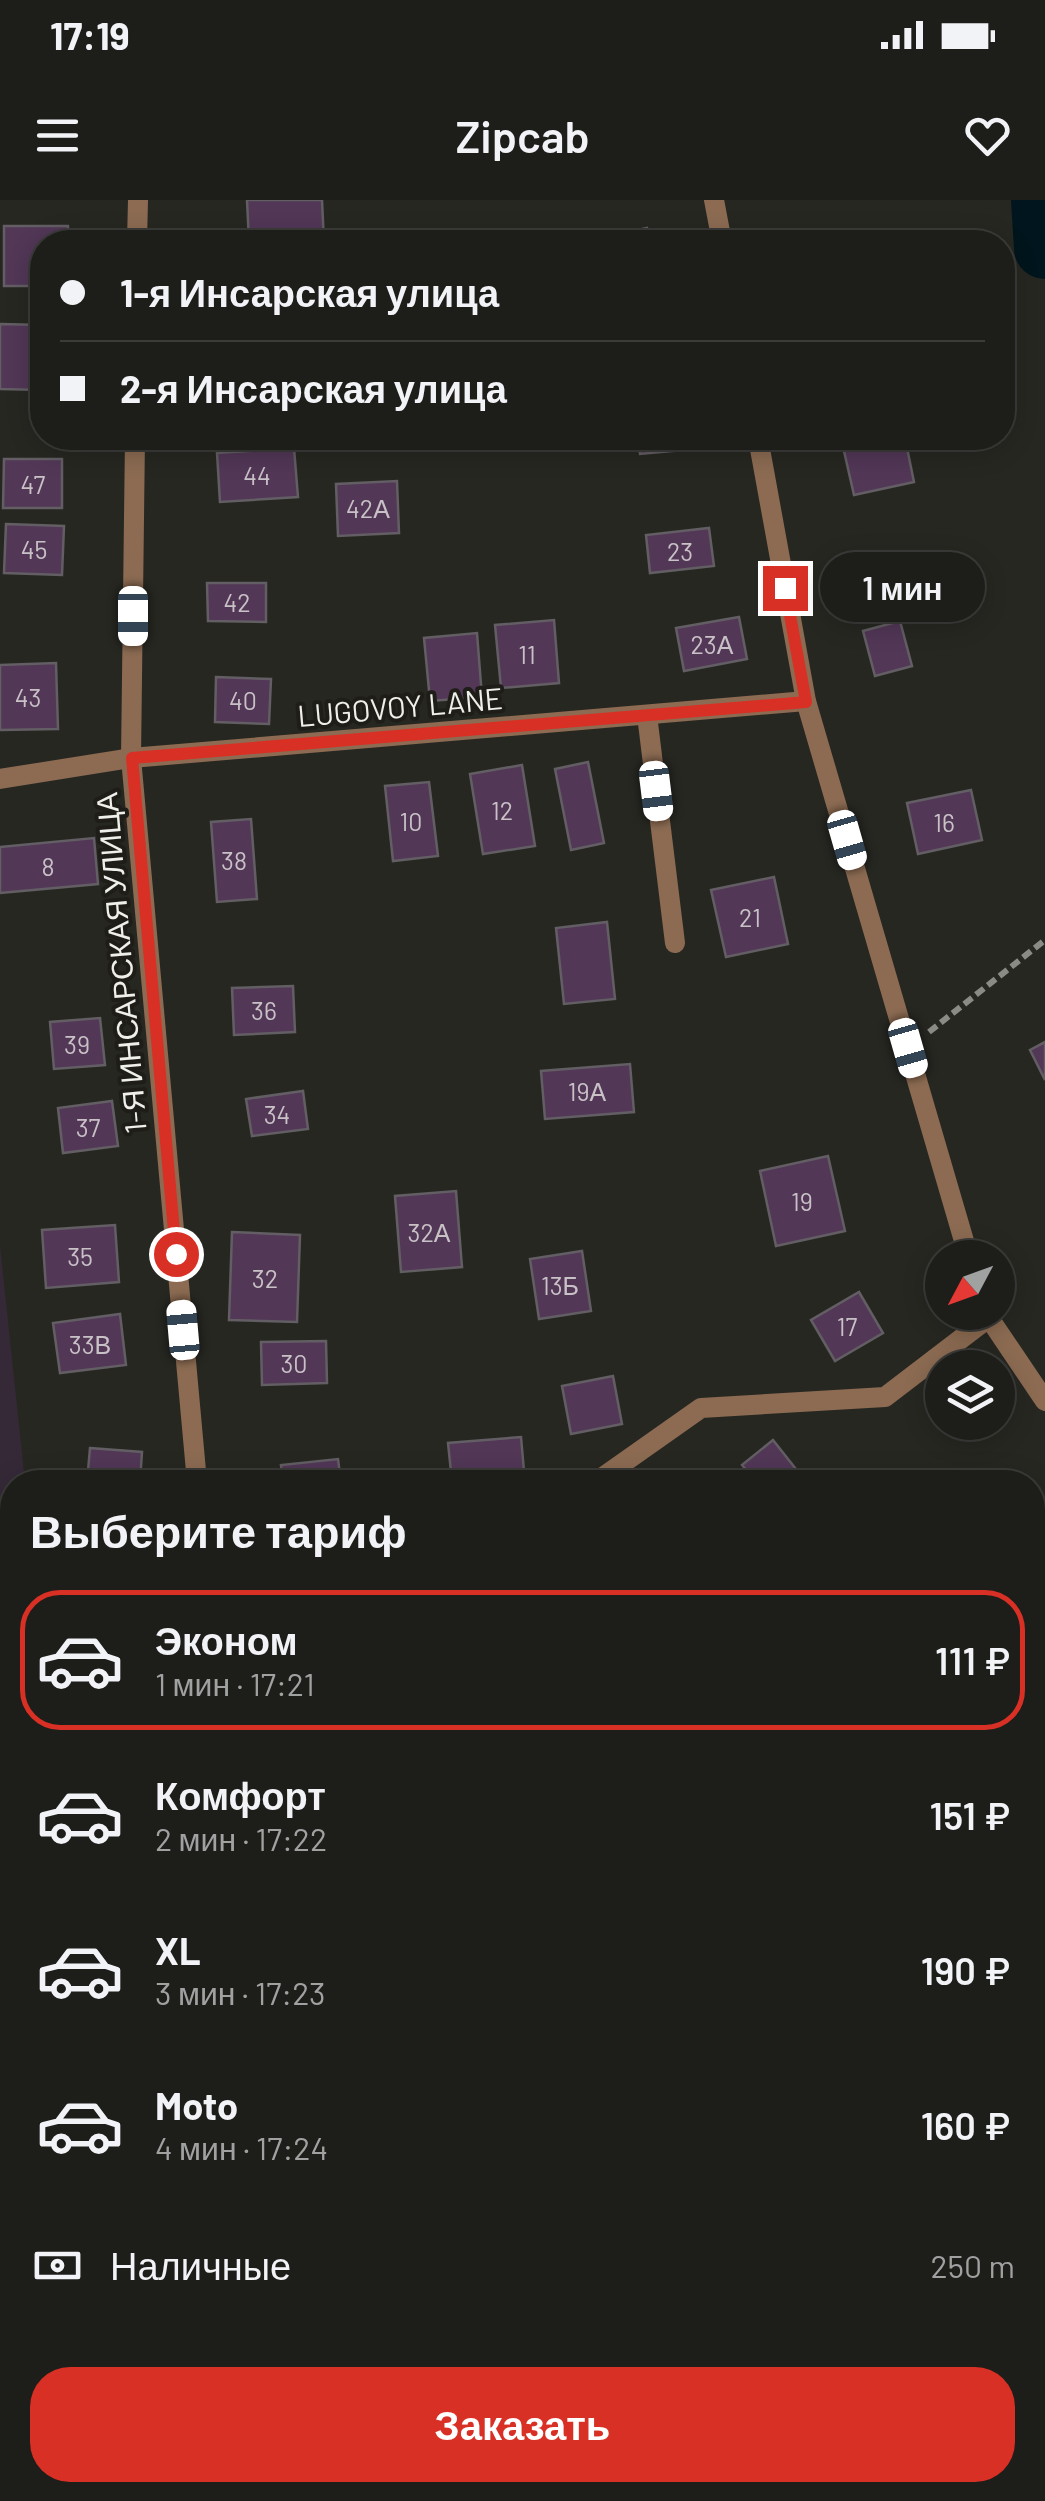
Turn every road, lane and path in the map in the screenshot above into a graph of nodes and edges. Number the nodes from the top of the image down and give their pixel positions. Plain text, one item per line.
1 (138, 200) edge
2 (714, 200) edge
3 (138, 230) edge
4 (720, 230) edge
5 (135, 450) edge
6 (760, 450) edge
7 (806, 702) junction
8 (648, 715) junction
9 (132, 758) junction
10 (0, 779) edge
11 (1045, 940) edge
12 (675, 943) dead end
13 (908, 1048) junction
14 (964, 1240) edge
15 (968, 1330) edge
16 (996, 1330) edge
17 (1045, 1400) edge
18 (196, 1470) edge
19 (613, 1470) edge

1 - 3 street
2 - 4 street
5 - 9 street, 1-Я ИНСАРСКАЯ УЛИЦА
6 - 7 street
7 - 8 street, LUGOVOY LANE
7 - 13 street
8 - 9 street, LUGOVOY LANE
8 - 12 street
9 - 10 street, LUGOVOY LANE
9 - 18 street, 1-Я ИНСАРСКАЯ УЛИЦА
11 - 13 path
13 - 14 street
15 - 19 street
16 - 17 street

